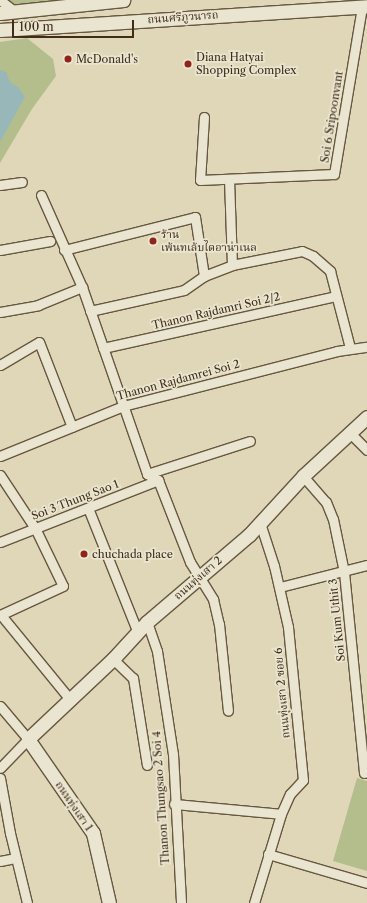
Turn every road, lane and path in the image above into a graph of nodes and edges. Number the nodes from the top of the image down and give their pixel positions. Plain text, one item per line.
1 (0, 0) edge
2 (123, 0) edge
3 (55, 3) edge
4 (345, 4) edge
5 (363, 4) edge
6 (13, 10) junction
7 (0, 13) edge
8 (0, 30) edge
9 (204, 117) dead end
10 (229, 179) junction
11 (22, 182) dead end
12 (0, 185) edge
13 (41, 195) dead end
14 (50, 241) dead end
15 (0, 250) edge
16 (64, 250) junction
17 (232, 265) junction
18 (204, 276) junction
19 (82, 287) junction
20 (335, 296) junction
21 (90, 311) junction
22 (0, 312) edge
23 (367, 347) edge
24 (103, 348) junction
25 (350, 348) junction
26 (0, 365) edge
27 (123, 406) junction
28 (367, 417) edge
29 (72, 427) junction
30 (350, 433) junction
31 (250, 442) dead end
32 (367, 450) edge
33 (0, 456) edge
34 (147, 474) junction
35 (0, 475) edge
36 (304, 476) junction
37 (158, 480) junction
38 (88, 508) junction
39 (260, 523) junction
40 (35, 528) junction
41 (0, 542) edge
42 (367, 565) edge
43 (344, 572) junction
44 (200, 577) junction
45 (280, 587) junction
46 (1, 615) edge
47 (147, 622) junction
48 (138, 632) junction
49 (113, 659) junction
50 (68, 698) junction
51 (0, 706) edge
52 (228, 711) dead end
53 (28, 739) junction
54 (147, 765) dead end
55 (0, 768) edge
56 (364, 773) dead end
57 (0, 778) edge
58 (174, 804) junction
59 (281, 814) junction
60 (268, 854) junction
61 (16, 858) junction
62 (0, 861) edge
63 (367, 882) edge
64 (27, 903) edge
65 (109, 903) edge
66 (181, 903) edge
67 (254, 903) edge

1 - 6 street
2 - 3 street
3 - 6 street
4 - 5 street, ถนนศรีภูวนารถ
4 - 8 street, ถนนศรีภูวนารถ
5 - 10 street, Soi 6 Sripoonvant
6 - 7 street
9 - 10 street
10 - 17 street
11 - 12 street
13 - 16 street
14 - 15 street
16 - 18 street
16 - 19 street
17 - 18 street
17 - 20 street
18 - 21 street
19 - 21 street
19 - 22 street
20 - 24 street, Thanon Rajdamri Soi 2/2
20 - 25 street
21 - 24 street
23 - 25 street, Thanon Rajdamrei Soi 2
24 - 27 street
25 - 27 street, Thanon Rajdamrei Soi 2
26 - 29 street
27 - 29 street, Thanon Rajdamrei Soi 2
27 - 34 street
28 - 30 street, ถนนทุ่งเสา 2
29 - 33 street, Thanon Rajdamrei Soi 2
30 - 32 street
30 - 36 street, ถนนทุ่งเสา 2
31 - 34 street
34 - 37 street
35 - 40 street
36 - 39 street, ถนนทุ่งเสา 2
36 - 43 street, Soi Kum Uthit 3
37 - 38 street, Soi 3 Thung Sao 1
37 - 44 street
38 - 40 street, Soi 3 Thung Sao 1
38 - 48 street
39 - 44 street, ถนนทุ่งเสา 2
39 - 45 street, ถนนทุ่งเสา 2 ซอย 6
40 - 41 street, Soi 3 Thung Sao 1
40 - 46 street
42 - 43 street
43 - 45 street
43 - 56 street, Soi Kum Uthit 3
44 - 47 street, ถนนทุ่งเสา 2
44 - 52 street
45 - 59 street, ถนนทุ่งเสา 2 ซอย 6
46 - 50 street
47 - 48 street, ถนนทุ่งเสา 2
47 - 58 street, Thanon Thungsao 2 Soi 4
48 - 49 street, ถนนทุ่งเสา 2
49 - 50 street, ถนนทุ่งเสา 2
49 - 54 street
50 - 53 street, ถนนทุ่งเสา 2
51 - 53 street
53 - 55 street
53 - 65 street, ถนนทุ่งเสา 1
57 - 61 street
58 - 59 street
58 - 66 street, Thanon Thungsao 2 Soi 4
59 - 60 street, ถนนทุ่งเสา 2 ซอย 6
60 - 63 street
60 - 67 street, ถนนทุ่งเสา 2 ซอย 6
61 - 62 street
61 - 64 street

